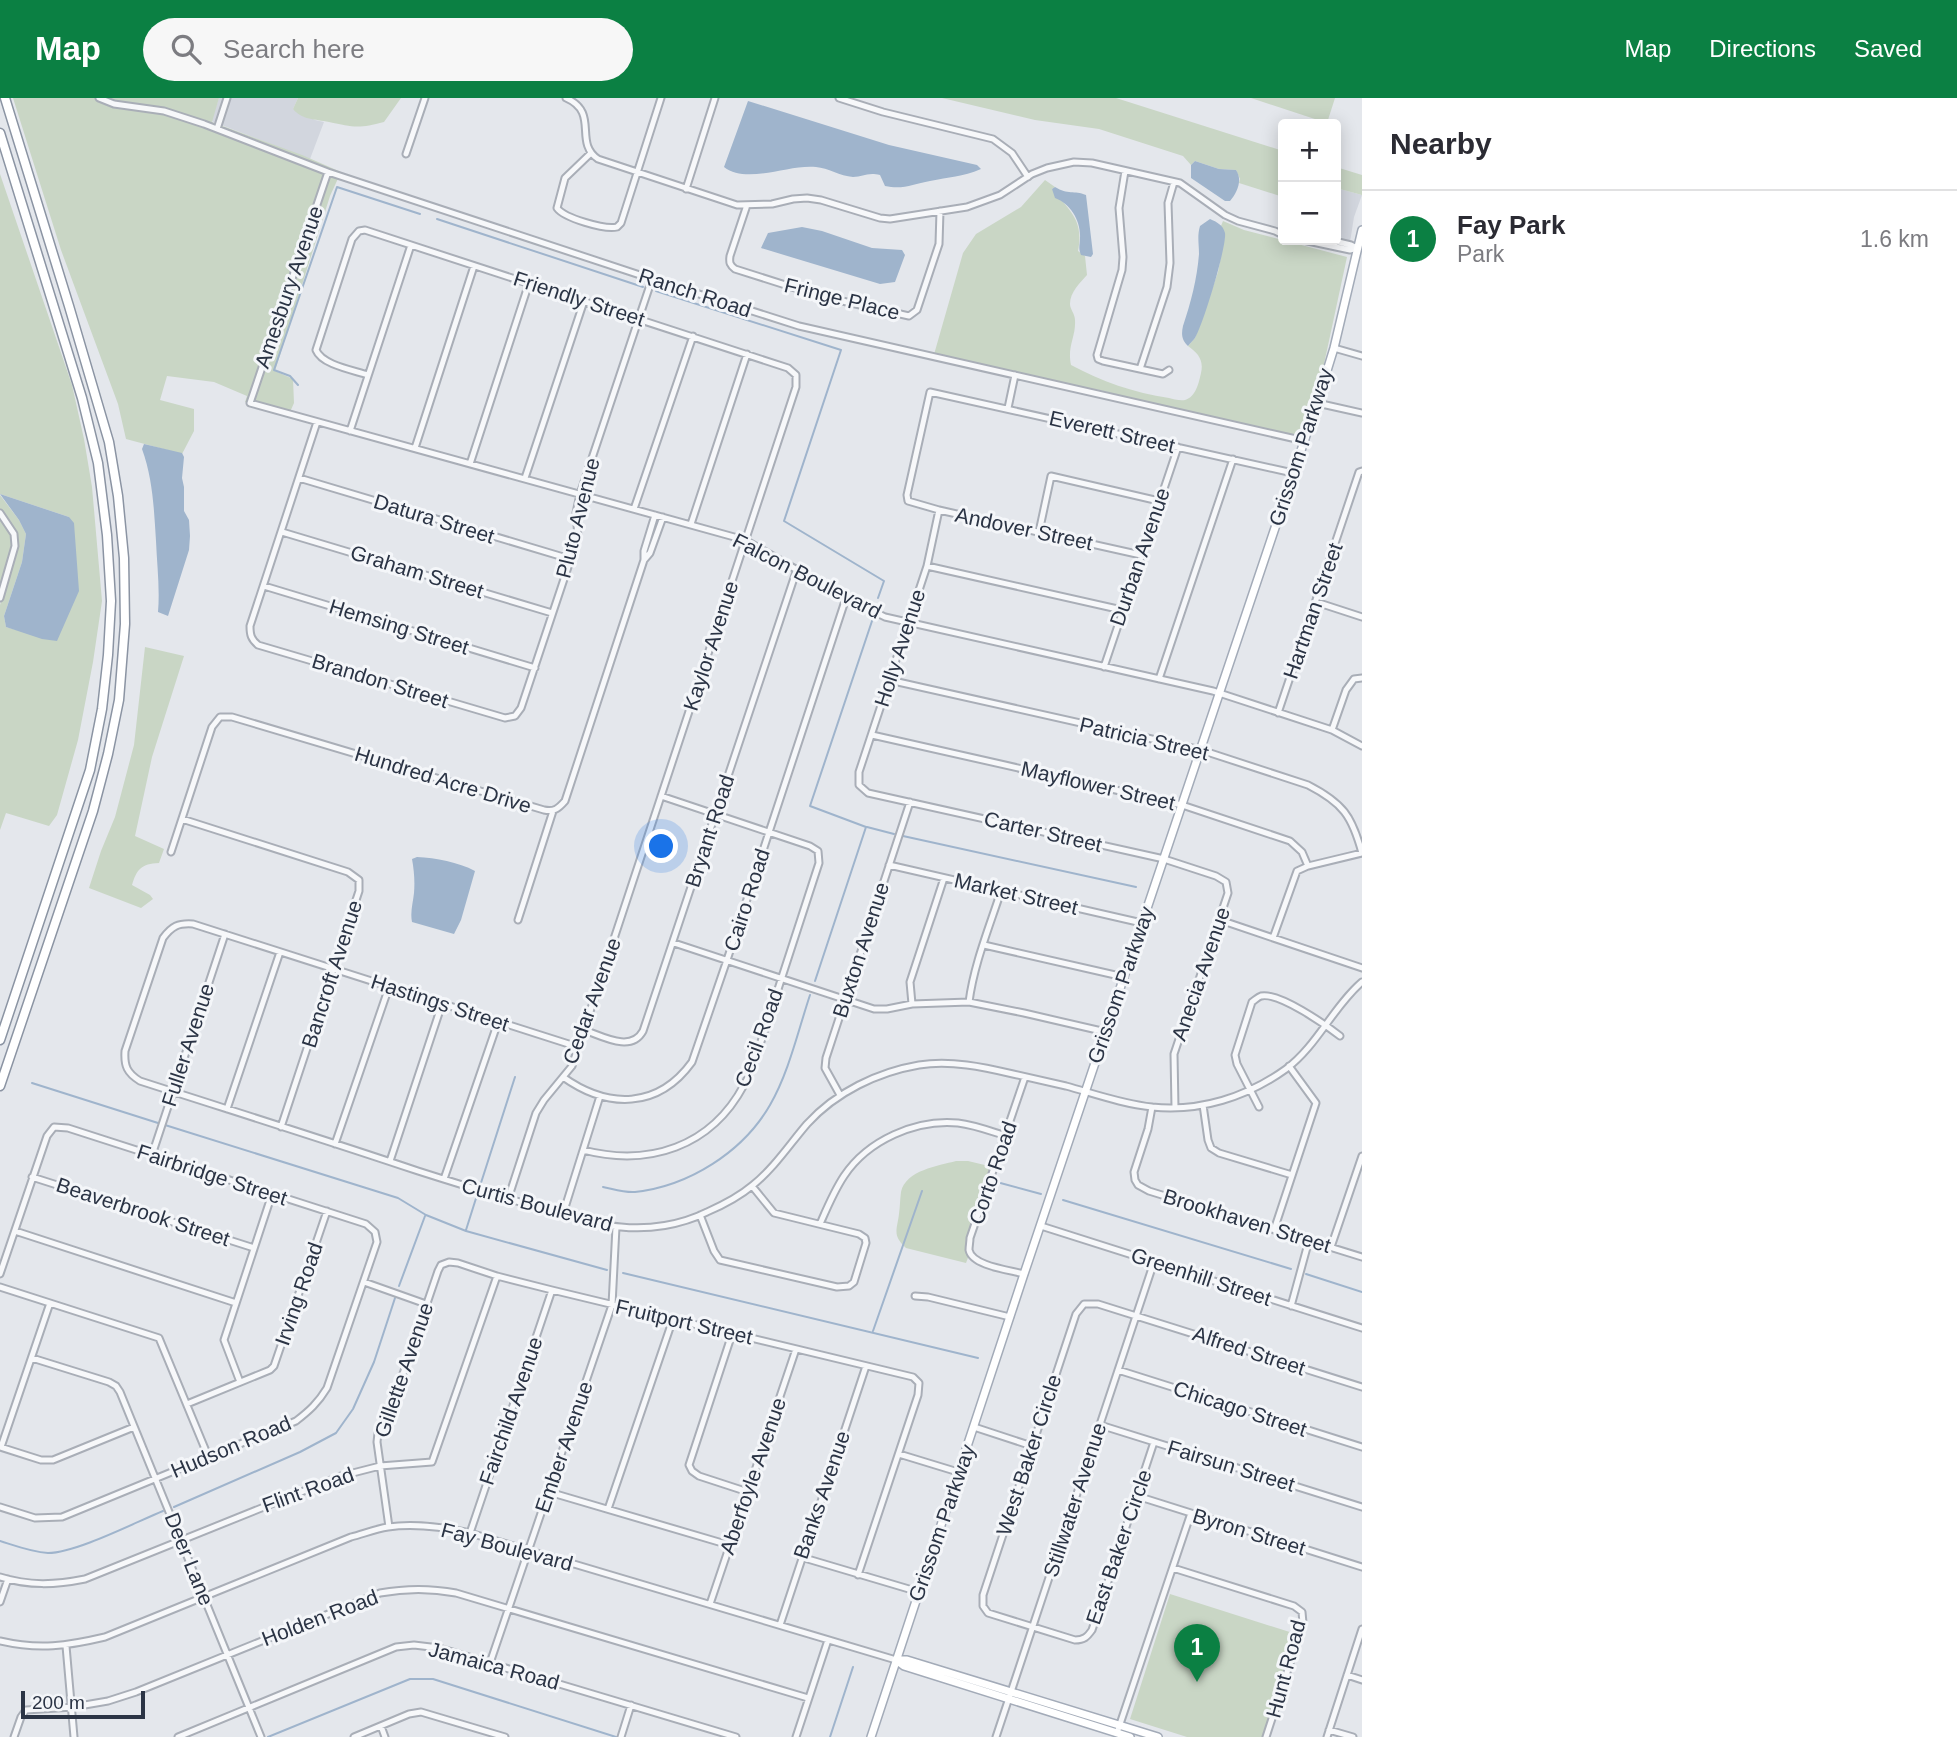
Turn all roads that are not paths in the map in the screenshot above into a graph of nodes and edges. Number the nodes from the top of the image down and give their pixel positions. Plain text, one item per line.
1 (5, 98) edge
2 (99, 98) edge
3 (227, 98) edge
4 (425, 98) edge
5 (566, 98) edge
6 (661, 98) edge
7 (715, 98) edge
8 (839, 98) edge
9 (217, 129) junction
10 (0, 133) edge
11 (591, 153) junction
12 (406, 154) dead end
13 (1125, 171) junction
14 (328, 172) junction
15 (637, 172) junction
16 (1028, 177) junction
17 (1174, 182) junction
18 (686, 189) junction
19 (747, 205) junction
20 (940, 211) junction
21 (1278, 230) edge
22 (1362, 230) edge
23 (1275, 231) junction
24 (1278, 232) edge
25 (1341, 242) edge
26 (411, 245) junction
27 (1326, 245) edge
28 (1357, 248) junction
29 (474, 265) junction
30 (652, 279) junction
31 (529, 283) junction
32 (584, 301) junction
33 (638, 318) junction
34 (693, 336) junction
35 (1334, 348) junction
36 (747, 354) junction
37 (1362, 356) edge
38 (1140, 369) junction
39 (1169, 370) dead end
40 (368, 375) junction
41 (796, 375) joint
42 (1015, 375) junction
43 (250, 403) joint
44 (1317, 403) junction
45 (1008, 408) junction
46 (1362, 413) edge
47 (317, 422) junction
48 (350, 431) junction
49 (1305, 441) junction
50 (1178, 447) junction
51 (415, 448) junction
52 (1233, 459) junction
53 (470, 464) junction
54 (1362, 471) edge
55 (1293, 473) junction
56 (299, 478) junction
57 (525, 478) junction
58 (580, 494) junction
59 (908, 501) joint
60 (1158, 501) junction
61 (634, 509) junction
62 (939, 510) junction
63 (0, 513) edge
64 (655, 515) junction
65 (663, 517) junction
66 (691, 524) junction
67 (282, 532) junction
68 (1039, 532) junction
69 (745, 540) junction
70 (1141, 555) junction
71 (570, 559) junction
72 (644, 560) junction
73 (927, 566) junction
74 (797, 569) junction
75 (264, 586) junction
76 (0, 598) edge
77 (846, 598) junction
78 (1316, 602) junction
79 (1122, 610) junction
80 (552, 613) junction
81 (1362, 617) edge
82 (909, 623) junction
83 (535, 667) junction
84 (1104, 667) junction
85 (1362, 678) edge
86 (1159, 679) junction
87 (889, 680) junction
88 (1220, 693) junction
89 (1278, 713) junction
90 (515, 716) joint
91 (1332, 730) junction
92 (872, 735) junction
93 (1362, 746) edge
94 (1201, 750) junction
95 (859, 785) joint
96 (661, 796) junction
97 (910, 802) junction
98 (1182, 805) junction
99 (553, 811) junction
100 (715, 814) junction
101 (182, 819) junction
102 (769, 833) junction
103 (171, 852) dead end
104 (1362, 853) edge
105 (1164, 859) junction
106 (889, 865) junction
107 (1308, 866) junction
108 (944, 878) junction
109 (1226, 883) joint
110 (1001, 891) junction
111 (518, 920) dead end
112 (1220, 920) junction
113 (1142, 923) junction
114 (225, 934) junction
115 (1273, 938) junction
116 (674, 943) junction
117 (984, 945) junction
118 (280, 952) junction
119 (727, 960) junction
120 (1362, 968) edge
121 (334, 970) junction
122 (1124, 977) junction
123 (781, 978) junction
124 (1362, 982) edge
125 (389, 987) junction
126 (845, 999) junction
127 (969, 1002) junction
128 (442, 1004) junction
129 (912, 1004) junction
130 (498, 1022) junction
131 (1326, 1025) junction
132 (584, 1030) junction
133 (1106, 1032) junction
134 (1340, 1036) dead end
135 (0, 1040) edge
136 (578, 1047) junction
137 (1289, 1066) junction
138 (127, 1071) joint
139 (563, 1077) junction
140 (1025, 1077) junction
141 (0, 1086) edge
142 (1251, 1090) junction
143 (172, 1092) junction
144 (1085, 1092) junction
145 (840, 1095) junction
146 (600, 1096) junction
147 (1203, 1105) junction
148 (1152, 1107) junction
149 (1259, 1107) dead end
150 (1175, 1108) junction
151 (227, 1109) junction
152 (281, 1127) junction
153 (1006, 1136) junction
154 (335, 1144) junction
155 (583, 1150) junction
156 (152, 1155) junction
157 (1362, 1156) edge
158 (390, 1161) junction
159 (1292, 1175) junction
160 (32, 1177) junction
161 (444, 1179) junction
162 (752, 1186) junction
163 (272, 1194) junction
164 (508, 1199) junction
165 (327, 1211) junction
166 (562, 1214) junction
167 (700, 1215) junction
168 (820, 1224) junction
169 (369, 1226) joint
170 (1041, 1226) junction
171 (616, 1227) junction
172 (1274, 1230) junction
173 (15, 1231) junction
174 (1308, 1240) junction
175 (1331, 1247) junction
176 (254, 1248) junction
177 (1362, 1257) edge
178 (449, 1262) joint
179 (1154, 1262) junction
180 (0, 1274) edge
181 (1024, 1274) junction
182 (497, 1276) junction
183 (364, 1282) junction
184 (0, 1287) edge
185 (552, 1290) junction
186 (915, 1296) dead end
187 (50, 1303) junction
188 (236, 1303) junction
189 (426, 1304) junction
190 (612, 1305) junction
191 (1291, 1306) junction
192 (1136, 1315) junction
193 (1010, 1317) junction
194 (673, 1319) junction
195 (1362, 1328) edge
196 (732, 1334) junction
197 (796, 1349) junction
198 (32, 1358) junction
199 (866, 1366) junction
200 (1118, 1370) junction
201 (240, 1382) junction
202 (1362, 1387) edge
203 (187, 1404) junction
204 (1100, 1425) junction
205 (134, 1427) junction
206 (974, 1427) junction
207 (1154, 1442) junction
208 (1032, 1446) junction
209 (1, 1447) edge
210 (1362, 1447) edge
211 (899, 1454) junction
212 (208, 1457) junction
213 (380, 1466) junction
214 (958, 1472) junction
215 (156, 1479) junction
216 (549, 1492) junction
217 (747, 1492) junction
218 (1137, 1496) junction
219 (0, 1507) edge
220 (1362, 1507) edge
221 (608, 1509) junction
222 (1191, 1513) junction
223 (389, 1527) junction
224 (470, 1533) junction
225 (181, 1540) junction
226 (729, 1545) junction
227 (528, 1550) junction
228 (801, 1557) junction
229 (1362, 1567) edge
230 (1173, 1568) junction
231 (858, 1574) junction
232 (0, 1577) edge
233 (8, 1579) junction
234 (919, 1592) junction
235 (205, 1597) junction
236 (0, 1602) edge
237 (710, 1604) junction
238 (508, 1608) junction
239 (779, 1625) junction
240 (1033, 1627) junction
241 (1362, 1629) edge
242 (828, 1640) junction
243 (0, 1641) edge
244 (66, 1646) junction
245 (228, 1655) junction
246 (896, 1660) junction
247 (491, 1663) junction
248 (1347, 1675) junction
249 (1362, 1680) edge
250 (1010, 1695) junction
251 (808, 1698) junction
252 (631, 1705) junction
253 (73, 1707) junction
254 (249, 1707) junction
255 (381, 1726) junction
256 (1119, 1729) junction
257 (1329, 1730) junction
258 (14, 1737) edge
259 (74, 1737) edge
260 (178, 1737) edge
261 (261, 1737) edge
262 (354, 1737) edge
263 (385, 1737) edge
264 (505, 1737) edge
265 (621, 1737) edge
266 (736, 1737) edge
267 (796, 1737) edge
268 (870, 1737) edge
269 (996, 1737) edge
270 (1130, 1737) edge
271 (1158, 1737) edge
272 (1266, 1737) edge
273 (1327, 1737) edge
274 (1353, 1737) edge

1 - 141 highway
2 - 9 street, Ranch Road
3 - 9 street
4 - 12 street
5 - 11 street
6 - 15 street
7 - 18 street
8 - 16 street
9 - 14 street, Ranch Road
10 - 135 highway
11 - 15 street
11 - 15 street
13 - 16 street
13 - 17 street
13 - 38 street
14 - 30 street, Ranch Road
14 - 43 street, Amesbury Avenue
15 - 18 street
16 - 20 street
17 - 23 street
17 - 38 street
18 - 19 street
19 - 20 street
19 - 20 street, Fringe Place
21 - 23 street
22 - 28 main road, Grissom Parkway
23 - 24 street
25 - 28 street
26 - 29 street, Friendly Street
26 - 40 street
26 - 40 street, Friendly Street
27 - 28 street
28 - 35 main road, Grissom Parkway
29 - 31 street, Friendly Street
29 - 51 street
30 - 33 street, Pluto Avenue
30 - 42 street, Ranch Road
31 - 32 street, Friendly Street
31 - 53 street
32 - 33 street, Friendly Street
32 - 57 street
33 - 34 street, Friendly Street
33 - 58 street, Pluto Avenue
34 - 36 street, Friendly Street
34 - 61 street
35 - 37 street
35 - 44 main road, Grissom Parkway
36 - 41 street, Friendly Street
36 - 66 street
38 - 39 street
40 - 48 street
41 - 69 street, Kaylor Avenue
42 - 45 street
42 - 49 street, Ranch Road
43 - 47 street, Falcon Boulevard
44 - 46 street
44 - 49 main road, Grissom Parkway
45 - 50 street, Everett Street
45 - 59 street, Everett Street
47 - 48 street, Falcon Boulevard
47 - 56 street
48 - 51 street, Falcon Boulevard
49 - 55 main road, Grissom Parkway
50 - 52 street, Everett Street
50 - 60 street, Durban Avenue
51 - 53 street, Falcon Boulevard
52 - 55 street, Everett Street
52 - 86 street
53 - 57 street, Falcon Boulevard
54 - 78 street, Hartman Street
55 - 88 main road, Grissom Parkway
56 - 67 street
56 - 71 street, Datura Street
57 - 58 street, Falcon Boulevard
58 - 61 street, Falcon Boulevard
58 - 71 street, Pluto Avenue
59 - 62 street, Andover Street
60 - 68 street
60 - 70 street, Durban Avenue
61 - 64 street, Falcon Boulevard
62 - 68 street, Andover Street
62 - 73 street, Holly Avenue
63 - 76 street
64 - 65 street, Falcon Boulevard
64 - 72 street, Hundred Acre Drive
65 - 66 street, Falcon Boulevard
65 - 72 street, Hundred Acre Drive
66 - 69 street, Falcon Boulevard
67 - 75 street
67 - 80 street, Graham Street
68 - 70 street, Andover Street
69 - 74 street, Falcon Boulevard
69 - 96 street, Kaylor Avenue
70 - 79 street, Durban Avenue
71 - 80 street, Pluto Avenue
72 - 99 street, Hundred Acre Drive
73 - 79 street
73 - 82 street, Holly Avenue
74 - 77 street, Falcon Boulevard
74 - 100 street, Bryant Road
75 - 83 street, Hemsing Street
75 - 90 street, Brandon Street
77 - 82 street, Falcon Boulevard
77 - 102 street, Cairo Road
78 - 81 street
78 - 89 street, Hartman Street
79 - 84 street, Durban Avenue
80 - 83 street, Pluto Avenue
82 - 84 street, Falcon Boulevard
82 - 87 street, Holly Avenue
83 - 90 street, Pluto Avenue
84 - 86 street, Falcon Boulevard
85 - 91 street
86 - 88 street, Falcon Boulevard
87 - 92 street, Holly Avenue
87 - 94 street, Patricia Street
88 - 89 street, Falcon Boulevard
88 - 94 main road, Grissom Parkway
89 - 91 street, Falcon Boulevard
91 - 93 street, Falcon Boulevard
92 - 95 street, Holly Avenue
92 - 98 street, Mayflower Street
94 - 98 main road, Grissom Parkway
94 - 104 street, Patricia Street
95 - 97 street, Carter Street
96 - 100 street
96 - 132 street, Cedar Avenue
97 - 105 street, Carter Street
97 - 106 street, Buxton Avenue
98 - 105 main road, Grissom Parkway
98 - 107 street, Mayflower Street
99 - 101 street, Hundred Acre Drive
99 - 111 street
100 - 102 street
100 - 116 street, Bryant Road
101 - 103 street
101 - 121 street, Bancroft Avenue
102 - 119 street, Cairo Road
102 - 123 street, Cecil Road
104 - 107 street
105 - 109 street, Carter Street
105 - 113 main road, Grissom Parkway
106 - 108 street, Market Street
106 - 126 street, Buxton Avenue
107 - 115 street
108 - 110 street, Market Street
108 - 129 street
109 - 112 street, Anecia Avenue
110 - 113 street, Market Street
110 - 117 street
112 - 115 street
112 - 150 street, Anecia Avenue
113 - 122 main road, Grissom Parkway
114 - 118 street, Hastings Street
114 - 138 street, Hastings Street
114 - 143 street, Fuller Avenue
115 - 120 street
116 - 119 street
116 - 132 street, Bryant Road
117 - 122 street
117 - 127 street
118 - 121 street, Hastings Street
118 - 151 street
119 - 123 street
119 - 146 street, Cairo Road
121 - 125 street, Hastings Street
121 - 152 street, Bancroft Avenue
122 - 133 main road, Grissom Parkway
123 - 126 street
123 - 155 street, Cecil Road
124 - 131 street, Curtis Boulevard
125 - 128 street, Hastings Street
125 - 154 street
126 - 129 street
126 - 145 street, Buxton Avenue
127 - 129 street
127 - 133 street
128 - 130 street, Hastings Street
128 - 158 street
130 - 136 street, Hastings Street
130 - 161 street
131 - 134 street
131 - 137 street, Curtis Boulevard
131 - 142 street
132 - 136 street, Cedar Avenue
133 - 144 main road, Grissom Parkway
136 - 139 street, Cedar Avenue
137 - 142 street, Curtis Boulevard
137 - 159 street
138 - 143 street, Curtis Boulevard
139 - 146 street, Cairo Road
139 - 164 street, Cedar Avenue
140 - 144 street, Curtis Boulevard
140 - 145 street, Curtis Boulevard
140 - 153 street, Corto Road
142 - 147 street, Curtis Boulevard
142 - 149 street
143 - 151 street, Curtis Boulevard
143 - 156 street, Fuller Avenue
144 - 148 street, Curtis Boulevard
144 - 170 main road, Grissom Parkway
145 - 162 street, Curtis Boulevard
146 - 155 street
147 - 150 street, Curtis Boulevard
147 - 159 street
148 - 150 street, Curtis Boulevard
148 - 172 street, Brookhaven Street
151 - 152 street, Curtis Boulevard
152 - 154 street, Curtis Boulevard
153 - 168 street
153 - 181 street, Corto Road
154 - 158 street, Curtis Boulevard
155 - 166 street
156 - 160 street, Fairbridge Street
156 - 163 street, Fairbridge Street
157 - 175 street
158 - 161 street, Curtis Boulevard
159 - 172 street
160 - 173 street
160 - 176 street, Beaverbrook Street
161 - 164 street, Curtis Boulevard
162 - 167 street, Curtis Boulevard
162 - 168 street
163 - 165 street, Fairbridge Street
163 - 176 street
164 - 166 street, Curtis Boulevard
165 - 169 street, Fairbridge Street
165 - 201 street, Irving Road
166 - 171 street, Curtis Boulevard
167 - 168 street
167 - 171 street, Curtis Boulevard
169 - 183 street, Hudson Road
170 - 179 street, Greenhill Street
170 - 181 main road, Grissom Parkway
171 - 190 street, Ember Avenue
172 - 174 street, Brookhaven Street
173 - 180 street
173 - 188 street
174 - 175 street, Brookhaven Street
174 - 191 street
175 - 177 street, Brookhaven Street
176 - 188 street
178 - 182 street, Fruitport Street
178 - 189 street, Gillette Avenue
179 - 191 street, Greenhill Street
179 - 192 street, Stillwater Avenue
181 - 193 main road, Grissom Parkway
182 - 185 street, Fruitport Street
182 - 213 street, Flint Road
183 - 189 street
183 - 212 street, Hudson Road
184 - 187 street
185 - 190 street, Fruitport Street
185 - 224 street, Fairchild Avenue
186 - 193 street
187 - 198 street
187 - 203 street
188 - 201 street
189 - 213 street, Gillette Avenue
190 - 194 street, Fruitport Street
190 - 216 street, Ember Avenue
191 - 195 street, Greenhill Street
192 - 200 street, Stillwater Avenue
192 - 202 street, Alfred Street
192 - 208 street, West Baker Circle
193 - 206 main road, Grissom Parkway
194 - 196 street, Fruitport Street
194 - 221 street
196 - 197 street, Fruitport Street
196 - 217 street
197 - 199 street, Fruitport Street
197 - 217 street, Aberfoyle Avenue
198 - 205 street, Deer Lane
198 - 209 street
199 - 211 street, Fruitport Street
199 - 228 street, Banks Avenue
200 - 204 street, Stillwater Avenue
200 - 210 street, Chicago Street
201 - 203 street, Irving Road
203 - 212 street
204 - 207 street, Fairsun Street
204 - 240 street, Stillwater Avenue
205 - 209 street
205 - 215 street, Deer Lane
206 - 208 street
206 - 214 main road, Grissom Parkway
207 - 218 street, East Baker Circle
207 - 220 street, Fairsun Street
208 - 240 street, West Baker Circle
211 - 214 street
211 - 231 street
212 - 215 street, Hudson Road
213 - 223 street, Gillette Avenue
213 - 225 street, Flint Road
214 - 234 main road, Grissom Parkway
215 - 219 street, Hudson Road
215 - 225 street, Deer Lane
216 - 221 street
216 - 227 street, Ember Avenue
217 - 226 street, Aberfoyle Avenue
218 - 222 street, Byron Street
218 - 240 street, East Baker Circle
221 - 226 street
222 - 229 street, Byron Street
222 - 230 street
223 - 224 street, Fay Boulevard
223 - 235 street, Fay Boulevard
224 - 227 street, Fay Boulevard
225 - 233 street, Flint Road
225 - 235 street, Deer Lane
226 - 237 street, Aberfoyle Avenue
227 - 237 street, Fay Boulevard
227 - 238 street, Ember Avenue
228 - 231 street
228 - 239 street, Banks Avenue
230 - 256 street
230 - 272 street, Hunt Road
231 - 234 street
232 - 233 street, Flint Road
233 - 236 street
234 - 246 main road, Grissom Parkway
235 - 244 street, Fay Boulevard
235 - 245 street, Deer Lane
237 - 239 street, Fay Boulevard
238 - 245 street, Holden Road
238 - 247 street, Ember Avenue
238 - 251 street, Holden Road
239 - 242 street, Fay Boulevard
240 - 250 street, Stillwater Avenue
241 - 248 street
242 - 246 street, Fay Boulevard
242 - 251 street
243 - 244 street, Fay Boulevard
244 - 253 street
245 - 253 street, Holden Road
245 - 254 street, Deer Lane
246 - 250 main road, Fay Boulevard
246 - 268 main road, Grissom Parkway
247 - 252 street, Jamaica Road
247 - 254 street, Jamaica Road
248 - 249 street
248 - 257 street
250 - 256 main road, Fay Boulevard
250 - 269 street, Stillwater Avenue
251 - 267 street
252 - 265 street
252 - 266 street, Jamaica Road
253 - 258 street, Holden Road
253 - 259 street
254 - 260 street, Jamaica Road
254 - 261 street, Deer Lane
255 - 262 street
255 - 263 street
255 - 264 street
256 - 270 main road, Fay Boulevard
256 - 271 main road, Fay Boulevard
257 - 273 street
257 - 274 street

